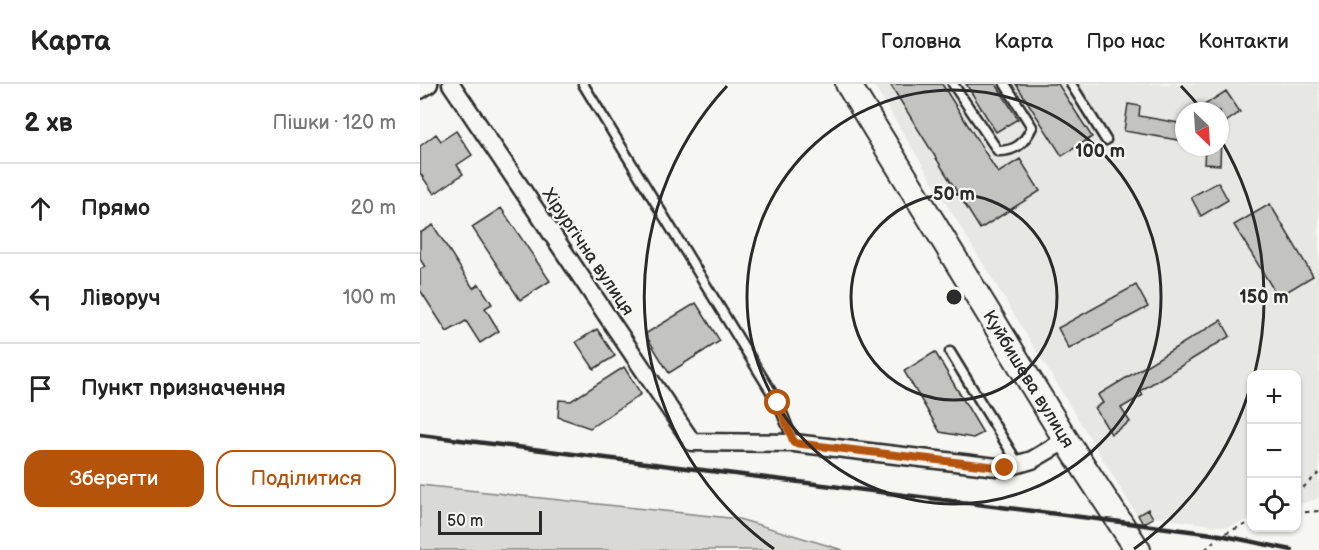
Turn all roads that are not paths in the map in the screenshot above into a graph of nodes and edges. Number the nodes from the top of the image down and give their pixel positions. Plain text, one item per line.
1 (429, 84) edge
2 (452, 84) edge
3 (583, 84) edge
4 (848, 84) edge
5 (952, 84) edge
6 (1005, 84) edge
7 (1071, 84) edge
8 (420, 90) edge
9 (1106, 140) dead end
10 (950, 352) dead end
11 (1066, 440) junction
12 (794, 443) junction
13 (1019, 466) junction
14 (1138, 550) edge

1 - 8 street
2 - 12 street, Хірургічна вулиця
3 - 12 lane
4 - 11 main road, Куйбишева вулиця
5 - 6 lane
7 - 9 lane
10 - 13 lane
11 - 13 street
11 - 14 main road, Куйбишева вулиця
12 - 13 street

